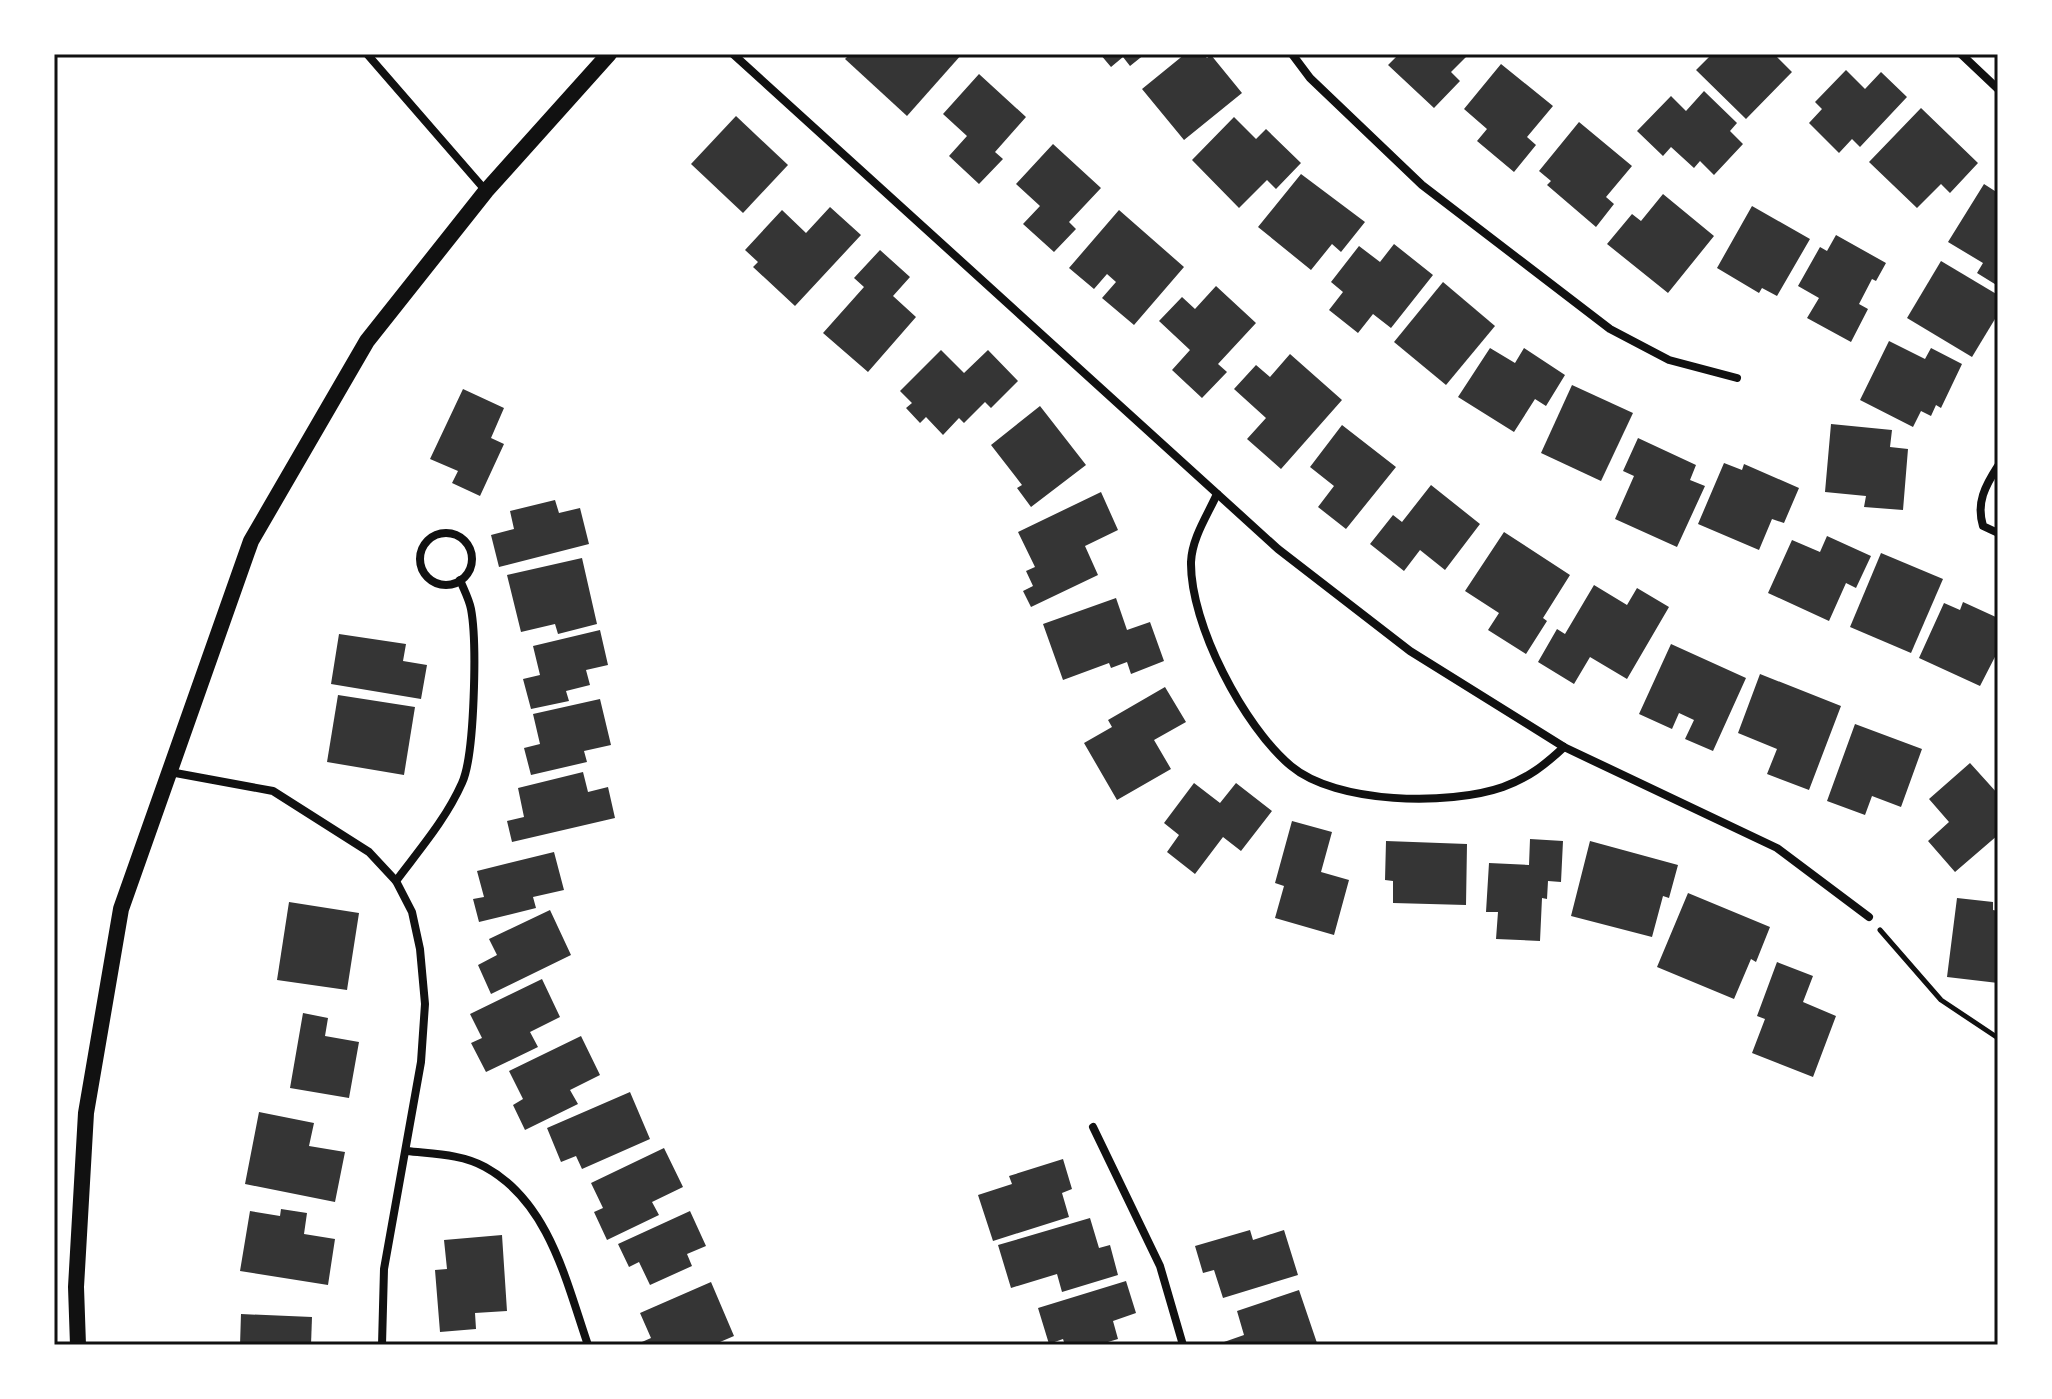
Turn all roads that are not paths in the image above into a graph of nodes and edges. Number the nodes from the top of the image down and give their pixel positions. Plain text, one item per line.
1 (367, 54) edge
2 (609, 54) edge
3 (733, 54) edge
4 (1292, 54) edge
5 (1961, 54) edge
6 (1998, 89) edge
7 (486, 191) junction
8 (1737, 378) dead end
9 (1998, 466) edge
10 (1217, 494) junction
11 (1998, 533) edge
12 (460, 580) junction
13 (1564, 747) junction
14 (169, 772) junction
15 (396, 881) junction
16 (1869, 917) road end
17 (1093, 1127) dead end
18 (407, 1151) junction
19 (78, 1345) edge
20 (382, 1345) edge
21 (588, 1345) edge
22 (1183, 1345) edge

1 - 7 street
2 - 7 main road
3 - 10 street
4 - 8 street
5 - 6 street
7 - 14 main road
9 - 11 street
10 - 13 street
10 - 13 street
12 - 12 street
12 - 15 street
13 - 16 street
14 - 15 street
14 - 19 main road
15 - 18 street
17 - 22 street
18 - 20 street
18 - 21 street

